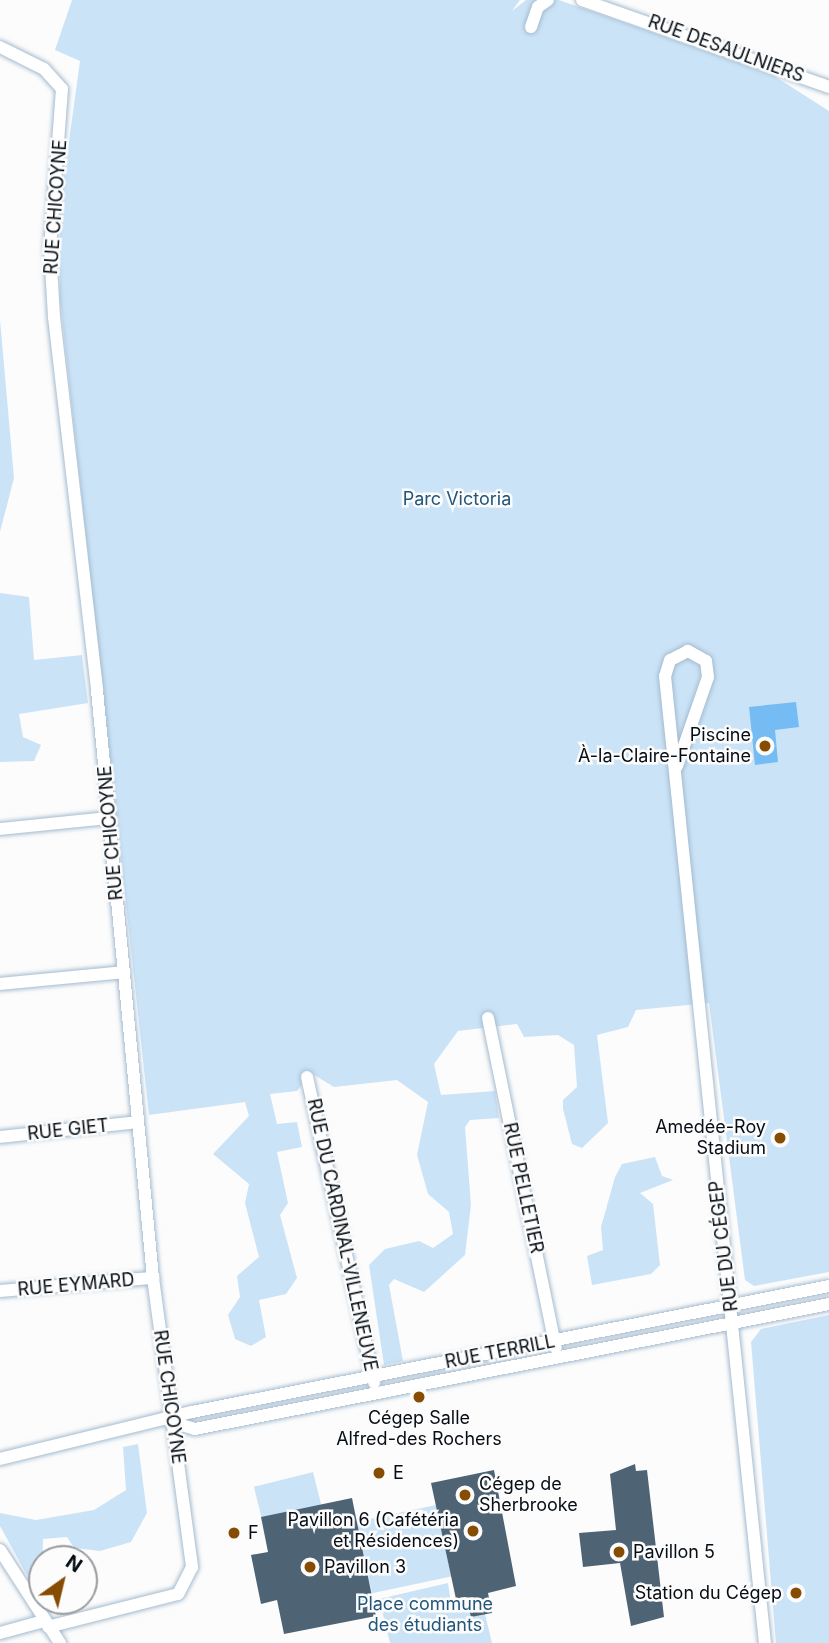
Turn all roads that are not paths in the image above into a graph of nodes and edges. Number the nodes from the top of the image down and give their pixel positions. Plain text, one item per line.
1 (548, 0) edge
2 (582, 0) edge
3 (531, 27) dead end
4 (0, 47) edge
5 (829, 87) edge
6 (677, 766) junction
7 (109, 818) junction
8 (0, 829) edge
9 (124, 972) junction
10 (0, 984) edge
11 (488, 1018) dead end
12 (307, 1077) dead end
13 (137, 1122) junction
14 (0, 1138) edge
15 (153, 1278) junction
16 (829, 1286) edge
17 (0, 1291) edge
18 (829, 1304) edge
19 (732, 1306) junction
20 (734, 1324) junction
21 (555, 1341) junction
22 (559, 1358) junction
23 (373, 1377) junction
24 (375, 1394) junction
25 (172, 1422) junction
26 (0, 1459) edge
27 (0, 1550) edge
28 (46, 1624) junction
29 (0, 1633) edge
30 (60, 1643) edge
31 (765, 1643) edge

1 - 3 street
2 - 5 street, RUE DESAULNIERS
4 - 7 street, RUE CHICOYNE
6 - 6 street, RUE DU CÉGEP
6 - 19 street, RUE DU CÉGEP
7 - 8 street
7 - 9 street, RUE CHICOYNE
9 - 10 street
9 - 13 street, RUE CHICOYNE
11 - 21 street, RUE PELLETIER
12 - 23 street, RUE DU CARDINAL-VILLENEUVE
13 - 14 street, RUE GIET
13 - 15 street, RUE CHICOYNE
15 - 17 street, RUE EYMARD
15 - 25 street, RUE CHICOYNE
16 - 19 street, RUE TERRILL
18 - 20 street, RUE TERRILL
19 - 20 street, RUE DU CÉGEP
19 - 21 street, RUE TERRILL
20 - 22 street, RUE TERRILL
20 - 31 street, RUE DU CÉGEP
21 - 22 street, RUE PELLETIER
21 - 23 street, RUE TERRILL
22 - 24 street, RUE TERRILL
23 - 24 street, RUE DU CARDINAL-VILLENEUVE
23 - 25 street, RUE TERRILL
24 - 25 street, RUE TERRILL
25 - 26 street, RUE TERRILL
25 - 28 street, RUE CHICOYNE
27 - 28 street
28 - 29 street
28 - 30 street

